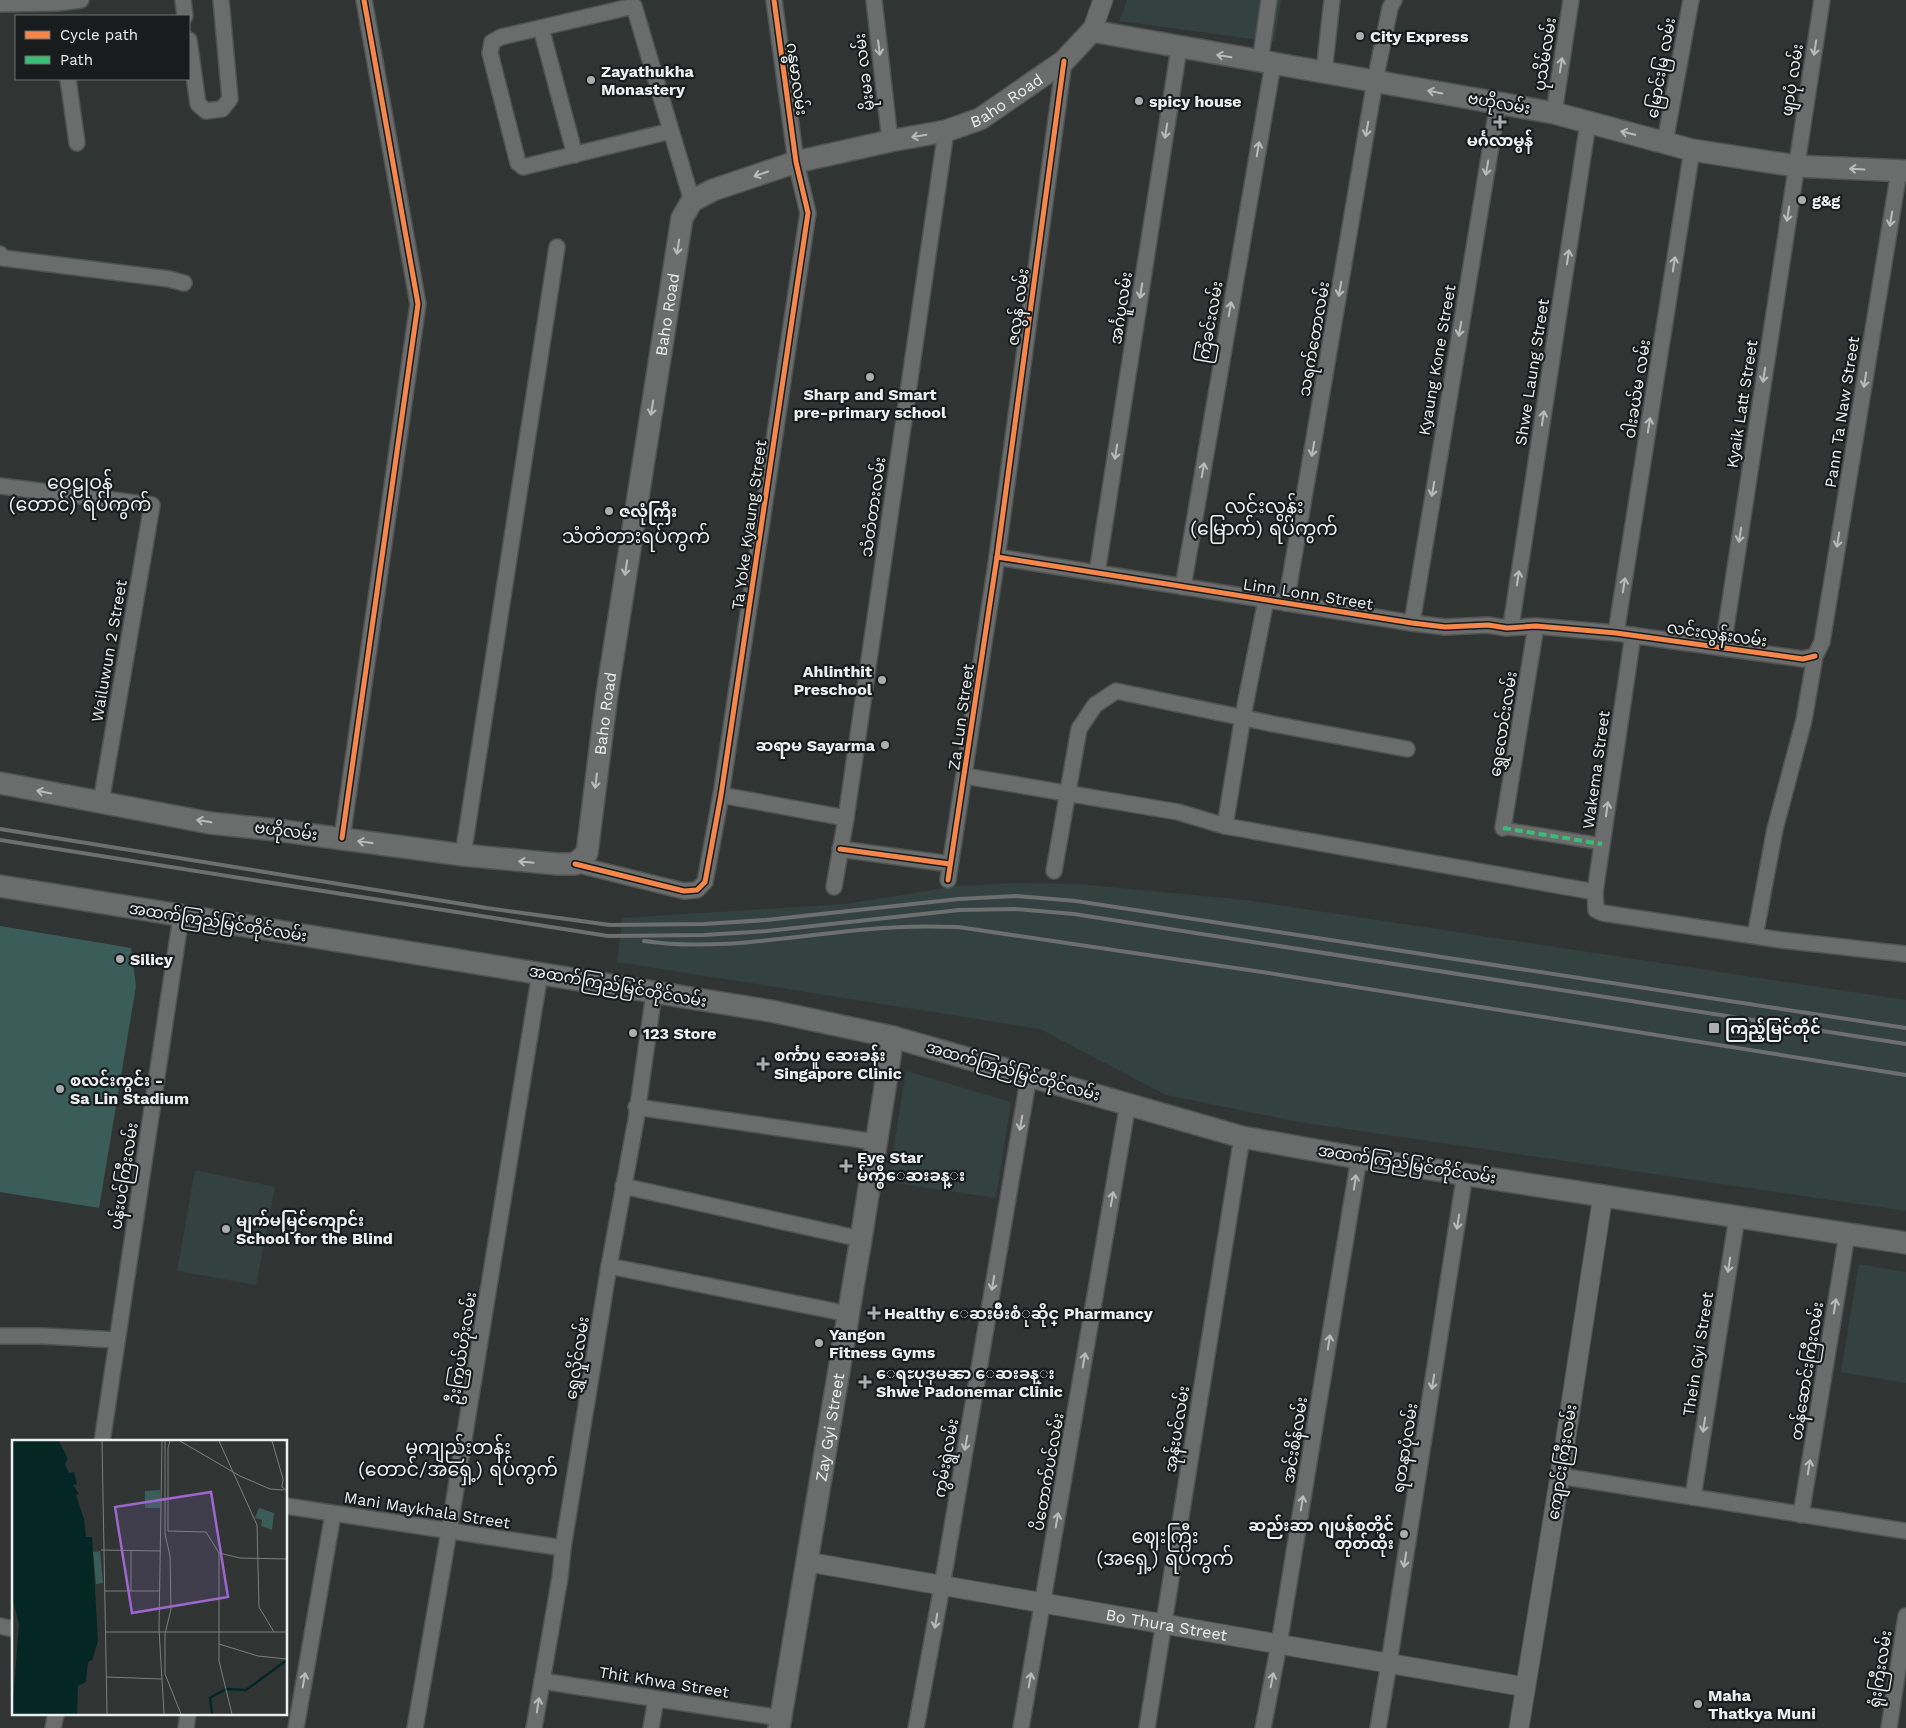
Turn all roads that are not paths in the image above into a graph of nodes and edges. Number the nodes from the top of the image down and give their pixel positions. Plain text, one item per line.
1 (81, 0) edge
2 (183, 0) edge
3 (221, 0) edge
4 (364, 0) edge
5 (774, 0) edge
6 (874, 0) edge
7 (1103, 0) edge
8 (1268, 0) edge
9 (1332, 0) edge
10 (1394, 0) edge
11 (1571, 0) edge
12 (1691, 0) edge
13 (1822, 0) edge
14 (15, 1) edge
15 (0, 4) edge
16 (58, 10) edge
17 (185, 15) edge
18 (541, 28) junction
19 (1092, 31) junction
20 (190, 47) edge
21 (1179, 48) junction
22 (1064, 61) junction
23 (1266, 63) junction
24 (1324, 72) junction
25 (68, 80) edge
26 (1375, 81) junction
27 (1498, 103) junction
28 (1554, 113) junction
29 (1588, 123) junction
30 (671, 131) junction
31 (946, 131) junction
32 (890, 141) junction
33 (1665, 142) junction
34 (77, 143) dead end
35 (1692, 150) junction
36 (575, 155) junction
37 (796, 162) junction
38 (1796, 166) junction
39 (1902, 171) edge
40 (692, 201) junction
41 (558, 247) dead end
42 (2, 256) edge
43 (184, 283) dead end
44 (0, 486) edge
45 (997, 557) junction
46 (1096, 573) junction
47 (1183, 587) junction
48 (1266, 600) junction
49 (1286, 603) junction
50 (1412, 623) junction
51 (1511, 626) junction
52 (1536, 626) junction
53 (1616, 633) junction
54 (1633, 635) junction
55 (1723, 647) junction
56 (1814, 656) junction
57 (1243, 716) junction
58 (1407, 749) dead end
59 (964, 776) junction
60 (0, 784) edge
61 (1067, 792) junction
62 (721, 795) junction
63 (101, 802) junction
64 (846, 818) junction
65 (1225, 826) junction
66 (1503, 828) joint
67 (342, 838) junction
68 (1602, 844) junction
69 (840, 849) junction
70 (463, 855) junction
71 (575, 864) junction
72 (950, 864) junction
73 (1054, 871) dead end
74 (948, 880) dead end
75 (0, 886) edge
76 (834, 887) dead end
77 (1596, 892) junction
78 (181, 916) junction
79 (1755, 936) junction
80 (1906, 954) edge
81 (540, 973) junction
82 (654, 993) junction
83 (893, 1037) junction
84 (1029, 1075) junction
85 (1128, 1103) junction
86 (636, 1107) junction
87 (1242, 1136) junction
88 (876, 1142) junction
89 (1359, 1158) junction
90 (1465, 1174) junction
91 (623, 1186) junction
92 (1603, 1195) junction
93 (1737, 1217) junction
94 (1847, 1234) junction
95 (861, 1239) junction
96 (1906, 1243) edge
97 (610, 1266) junction
98 (849, 1314) junction
99 (0, 1336) edge
100 (117, 1340) junction
101 (102, 1440) edge
102 (1560, 1476) junction
103 (1693, 1498) junction
104 (288, 1506) edge
105 (333, 1514) junction
106 (1802, 1515) junction
107 (450, 1531) junction
108 (1906, 1531) edge
109 (563, 1548) junction
110 (808, 1562) junction
111 (942, 1586) junction
112 (1043, 1603) junction
113 (1906, 1616) edge
114 (1164, 1624) junction
115 (1279, 1644) junction
116 (1389, 1663) junction
117 (542, 1681) junction
118 (1525, 1687) junction
119 (656, 1699) junction
120 (780, 1723) edge
121 (296, 1728) edge
122 (415, 1728) edge
123 (534, 1728) edge
124 (651, 1728) edge
125 (916, 1728) edge
126 (1021, 1728) edge
127 (1147, 1728) edge
128 (1263, 1728) edge
129 (1378, 1728) edge
130 (1519, 1728) edge
131 (1888, 1728) edge

1 - 16 street
2 - 17 street
3 - 20 street
4 - 67 street
5 - 37 street, ဂန္ဓမာလမ်း
6 -> 32 street, မိုးမခ လမ်း
7 - 19 street
8 - 23 street, ကြံခင်းလမ်း
9 - 24 street
10 - 26 street, သရက်တောလမ်း
28 -> 11 street, ပုသိမ်လမ်း
12 - 33 street, မြောင်းမြ လမ်း
13 -> 38 street, ဖျာပုံ လမ်း
14 - 15 street
14 - 16 street
18 - 30 street
18 - 36 street
18 - 36 street
19 - 21 main road, ဗဟိုလမ်း
19 - 22 main road, Baho Road
23 -> 21 main road, ဗဟိုလမ်း
21 -> 46 street, အင်္ဂပူလမ်း
22 - 31 main road, Baho Road
22 - 45 street, ဇလွန် လမ်း
23 - 24 main road, ဗဟိုလမ်း
47 -> 23 street, ကြံခင်းလမ်း
24 - 26 main road, ဗဟိုလမ်း
25 - 34 street
27 -> 26 main road, ဗဟိုလမ်း
26 -> 49 street, သရက်တောလမ်း
27 - 28 main road, ဗဟိုလမ်း
27 -> 50 street, Kyaung Kone Street
28 - 29 main road, ဗဟိုလမ်း
33 -> 29 main road, ဗဟိုလမ်း
51 -> 29 street, Shwe Laung Street
30 - 36 street
30 - 40 street
31 -> 32 main road, Baho Road
31 - 64 street, သံတံတားလမ်း
32 - 37 main road, Baho Road
33 - 35 main road, ဗဟိုလမ်း
35 - 38 main road, ဗဟိုလမ်း
53 -> 35 street, ဝါးခယ်မ လမ်း
37 -> 40 main road, Baho Road
37 - 62 street, Ta Yoke Kyaung Street
39 -> 38 main road, ဗဟိုလမ်း
38 -> 55 street, Kyaik Latt Street
39 -> 56 street, Pann Ta Naw Street
40 -> 71 main road, Baho Road
41 - 70 street
42 - 43 street
44 - 63 street, Wailuwun 2 Street
45 - 46 street, Linn Lonn Street
45 - 59 street, Za Lun Street
46 - 47 street, Linn Lonn Street
47 - 48 street, Linn Lonn Street
48 - 49 street, Linn Lonn Street
48 - 57 street
49 - 50 street, Linn Lonn Street
50 - 51 street, Linn Lonn Street
51 - 52 street, Linn Lonn Street
52 - 53 street, Linn Lonn Street
52 - 66 street, ရွှေလောင်းလမ်း
53 - 54 street, လင်းလွန်းလမ်း
54 - 55 street, လင်းလွန်းလမ်း
68 -> 54 street, Wakema Street
55 - 56 street, လင်းလွန်းလမ်း
56 - 79 street, Pann Ta Naw Street
57 - 58 street
57 - 61 street
57 - 65 street
59 - 61 street
59 - 72 street, Za Lun Street
63 -> 60 main road, ဗဟိုလမ်း
61 - 65 street
61 - 73 street
62 - 64 street
62 - 71 street, Ta Yoke Kyaung Street
67 -> 63 main road, ဗဟိုလမ်း
64 - 69 street, သံတံတားလမ်း
65 - 77 street
66 - 68 street
70 -> 67 main road, ဗဟိုလမ်း
68 - 77 street, Wakema Street
69 - 72 street
69 - 76 street, သံတံတားလမ်း
71 -> 70 main road, ဗဟိုလမ်း
72 - 74 street, Za Lun Street
75 - 78 main road, အထက်ကြည်မြင်တိုင်လမ်း
77 - 79 street, Wakema Street
78 - 81 main road, အထက်ကြည်မြင်တိုင်လမ်း
78 - 100 street, ပန်းပင်ကြီးလမ်း
79 - 80 street
81 - 82 main road, အထက်ကြည်မြင်တိုင်လမ်း
81 - 107 street, ဦးကြွယ်ဟိုးလမ်း
82 - 83 main road, အထက်ကြည်မြင်တိုင်လမ်း
82 - 86 street, ရွှေလှိုင်လမ်း
83 - 84 main road, အထက်ကြည်မြင်တိုင်လမ်း
83 - 88 main road, Zay Gyi Street
84 - 85 main road, အထက်ကြည်မြင်တိုင်လမ်း
84 -> 111 street, ကွမ်းရွဲလမ်း
85 - 87 main road, အထက်ကြည်မြင်တိုင်လမ်း
112 -> 85 street, ပိတောက်ပင်လမ်း
86 - 88 street
86 - 91 street, ရွှေလှိုင်လမ်း
87 - 89 main road, အထက်ကြည်မြင်တိုင်လမ်း
87 - 114 street, အုန်းပင်လမ်း
88 - 95 main road, Zay Gyi Street
89 - 90 main road, အထက်ကြည်မြင်တိုင်လမ်း
115 -> 89 street, အင်းစိန်လမ်း
90 - 92 main road, အထက်ကြည်မြင်တိုင်လမ်း
90 -> 116 street, ရတနာပုံလမ်း
91 - 95 street
91 - 97 street, ရွှေလှိုင်လမ်း
92 - 93 main road, အထက်ကြည်မြင်တိုင်လမ်း
92 - 102 street, ကျောင်းကြီးလမ်း
93 - 94 main road, အထက်ကြည်မြင်တိုင်လမ်း
93 -> 103 street, Thein Gyi Street
94 - 96 main road, အထက်ကြည်မြင်တိုင်လမ်း
106 -> 94 street, တန်ဆောင်းကြီးလမ်း
95 - 98 main road, Zay Gyi Street
97 - 98 street
97 - 109 street, ရွှေလှိုင်လမ်း
98 - 110 main road, Zay Gyi Street
99 - 100 street
100 - 101 street, ပန်းပင်ကြီးလမ်း
102 - 103 street
102 - 118 street, ကျောင်းကြီးလမ်း
103 - 106 street
104 - 105 street, Mani Maykhala Street
105 - 107 street, Mani Maykhala Street
121 -> 105 street
106 - 108 street
107 - 109 street, Mani Maykhala Street
107 - 122 street, ဦးကြွယ်ဟိုးလမ်း
109 - 117 street, ရွှေလှိုင်လမ်း
110 - 111 street, Bo Thura Street
110 - 120 main road, Zay Gyi Street
111 - 112 street, Bo Thura Street
111 -> 125 street, ကွမ်းရွဲလမ်း
112 - 114 street, Bo Thura Street
126 -> 112 street, ပိတောက်ပင်လမ်း
113 - 131 street, ရုံးကြီးလမ်း
114 - 115 street, Bo Thura Street
114 - 127 street, အုန်းပင်လမ်း
115 - 116 street, Bo Thura Street
128 -> 115 street, အင်းစိန်လမ်း
116 - 118 street, Bo Thura Street
116 - 129 street, ရတနာပုံလမ်း
117 - 119 street, Thit Khwa Street
123 -> 117 street, ရွှေလှိုင်လမ်း
118 - 130 street, ကျောင်းကြီးလမ်း
119 - 120 street, Thit Khwa Street
119 - 124 street

